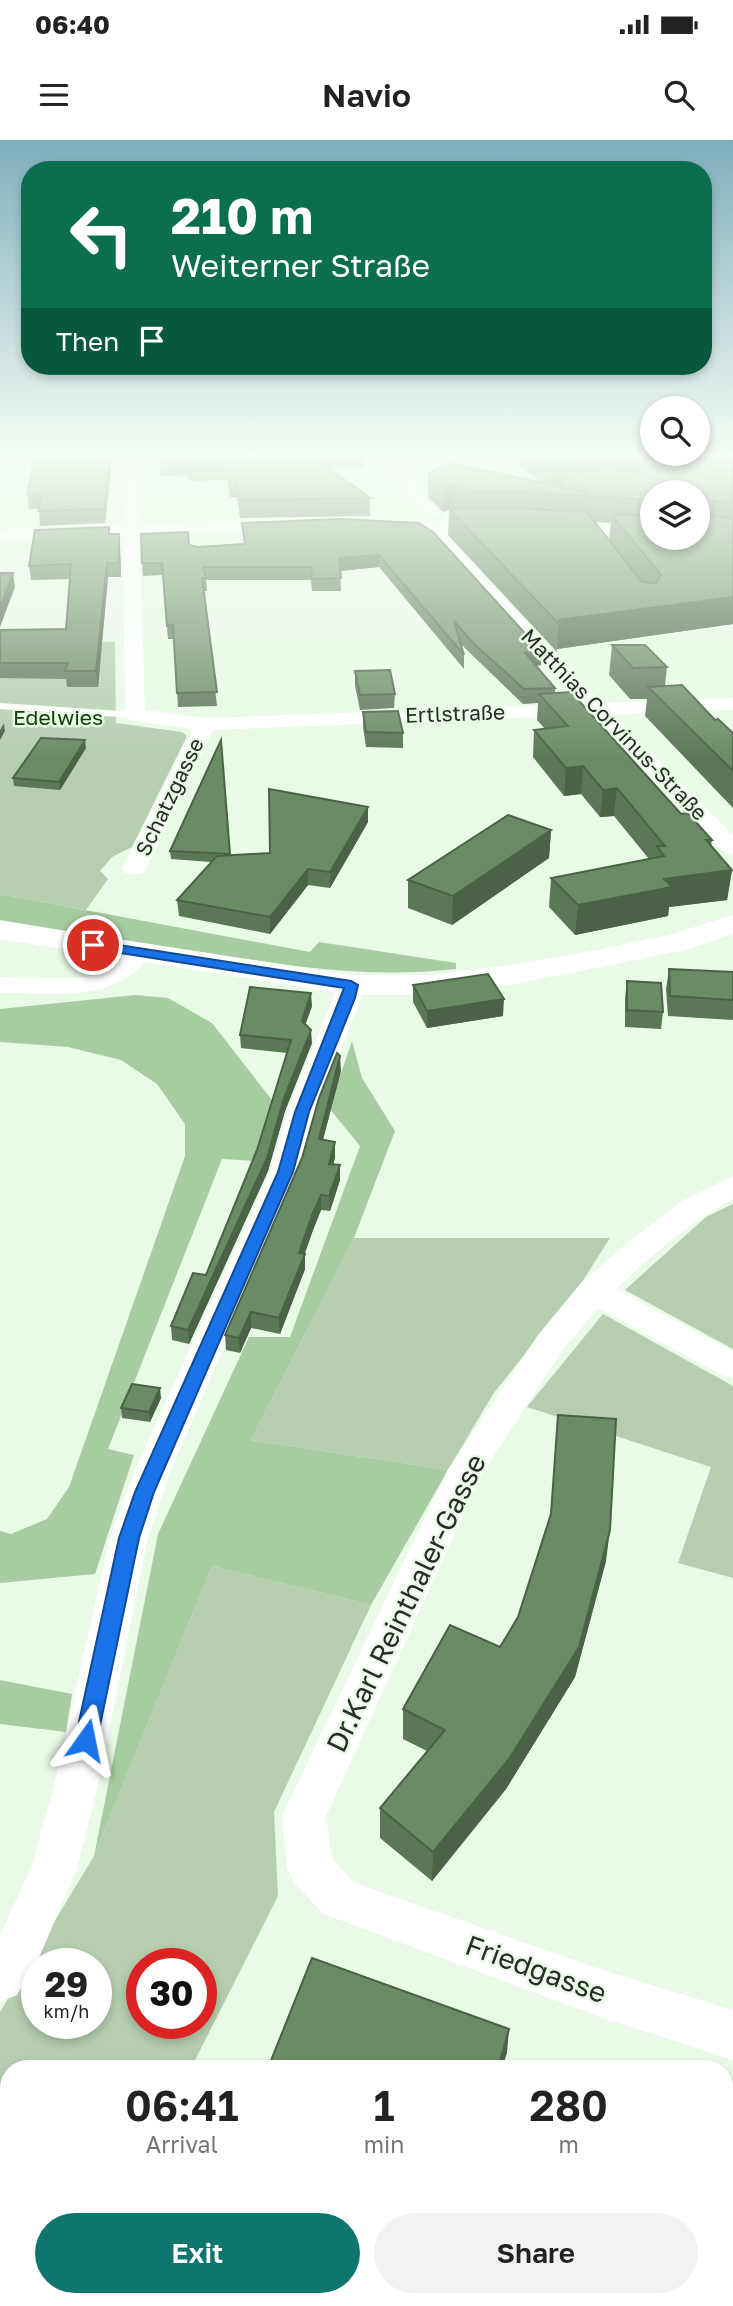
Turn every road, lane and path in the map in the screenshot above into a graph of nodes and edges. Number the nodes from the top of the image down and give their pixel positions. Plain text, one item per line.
1 (131, 557) edge
2 (465, 557) edge
3 (733, 704) edge
4 (0, 706) edge
5 (596, 709) junction
6 (135, 715) junction
7 (206, 724) junction
8 (733, 848) edge
9 (134, 869) dead end
10 (733, 924) edge
11 (0, 930) edge
12 (140, 952) junction
13 (0, 985) edge
14 (351, 985) junction
15 (733, 1186) edge
16 (593, 1291) junction
17 (733, 1366) edge
18 (340, 1899) joint
19 (0, 1978) edge
20 (733, 2035) edge

1 - 6 street
2 - 5 street, Matthias Corvinus-Straße
3 - 5 street, Ertlstraße
4 - 6 lane
5 - 7 street, Ertlstraße
5 - 8 street, Matthias Corvinus-Straße
6 - 7 street, Ertlstraße
7 - 9 street, Schatzgasse
10 - 14 street
11 - 12 street
12 - 13 street
12 - 14 street
14 - 19 street
15 - 16 street, Dr.Karl Reinthaler-Gasse
16 - 17 street
16 - 18 street, Dr.Karl Reinthaler-Gasse
18 - 20 street, Friedgasse

